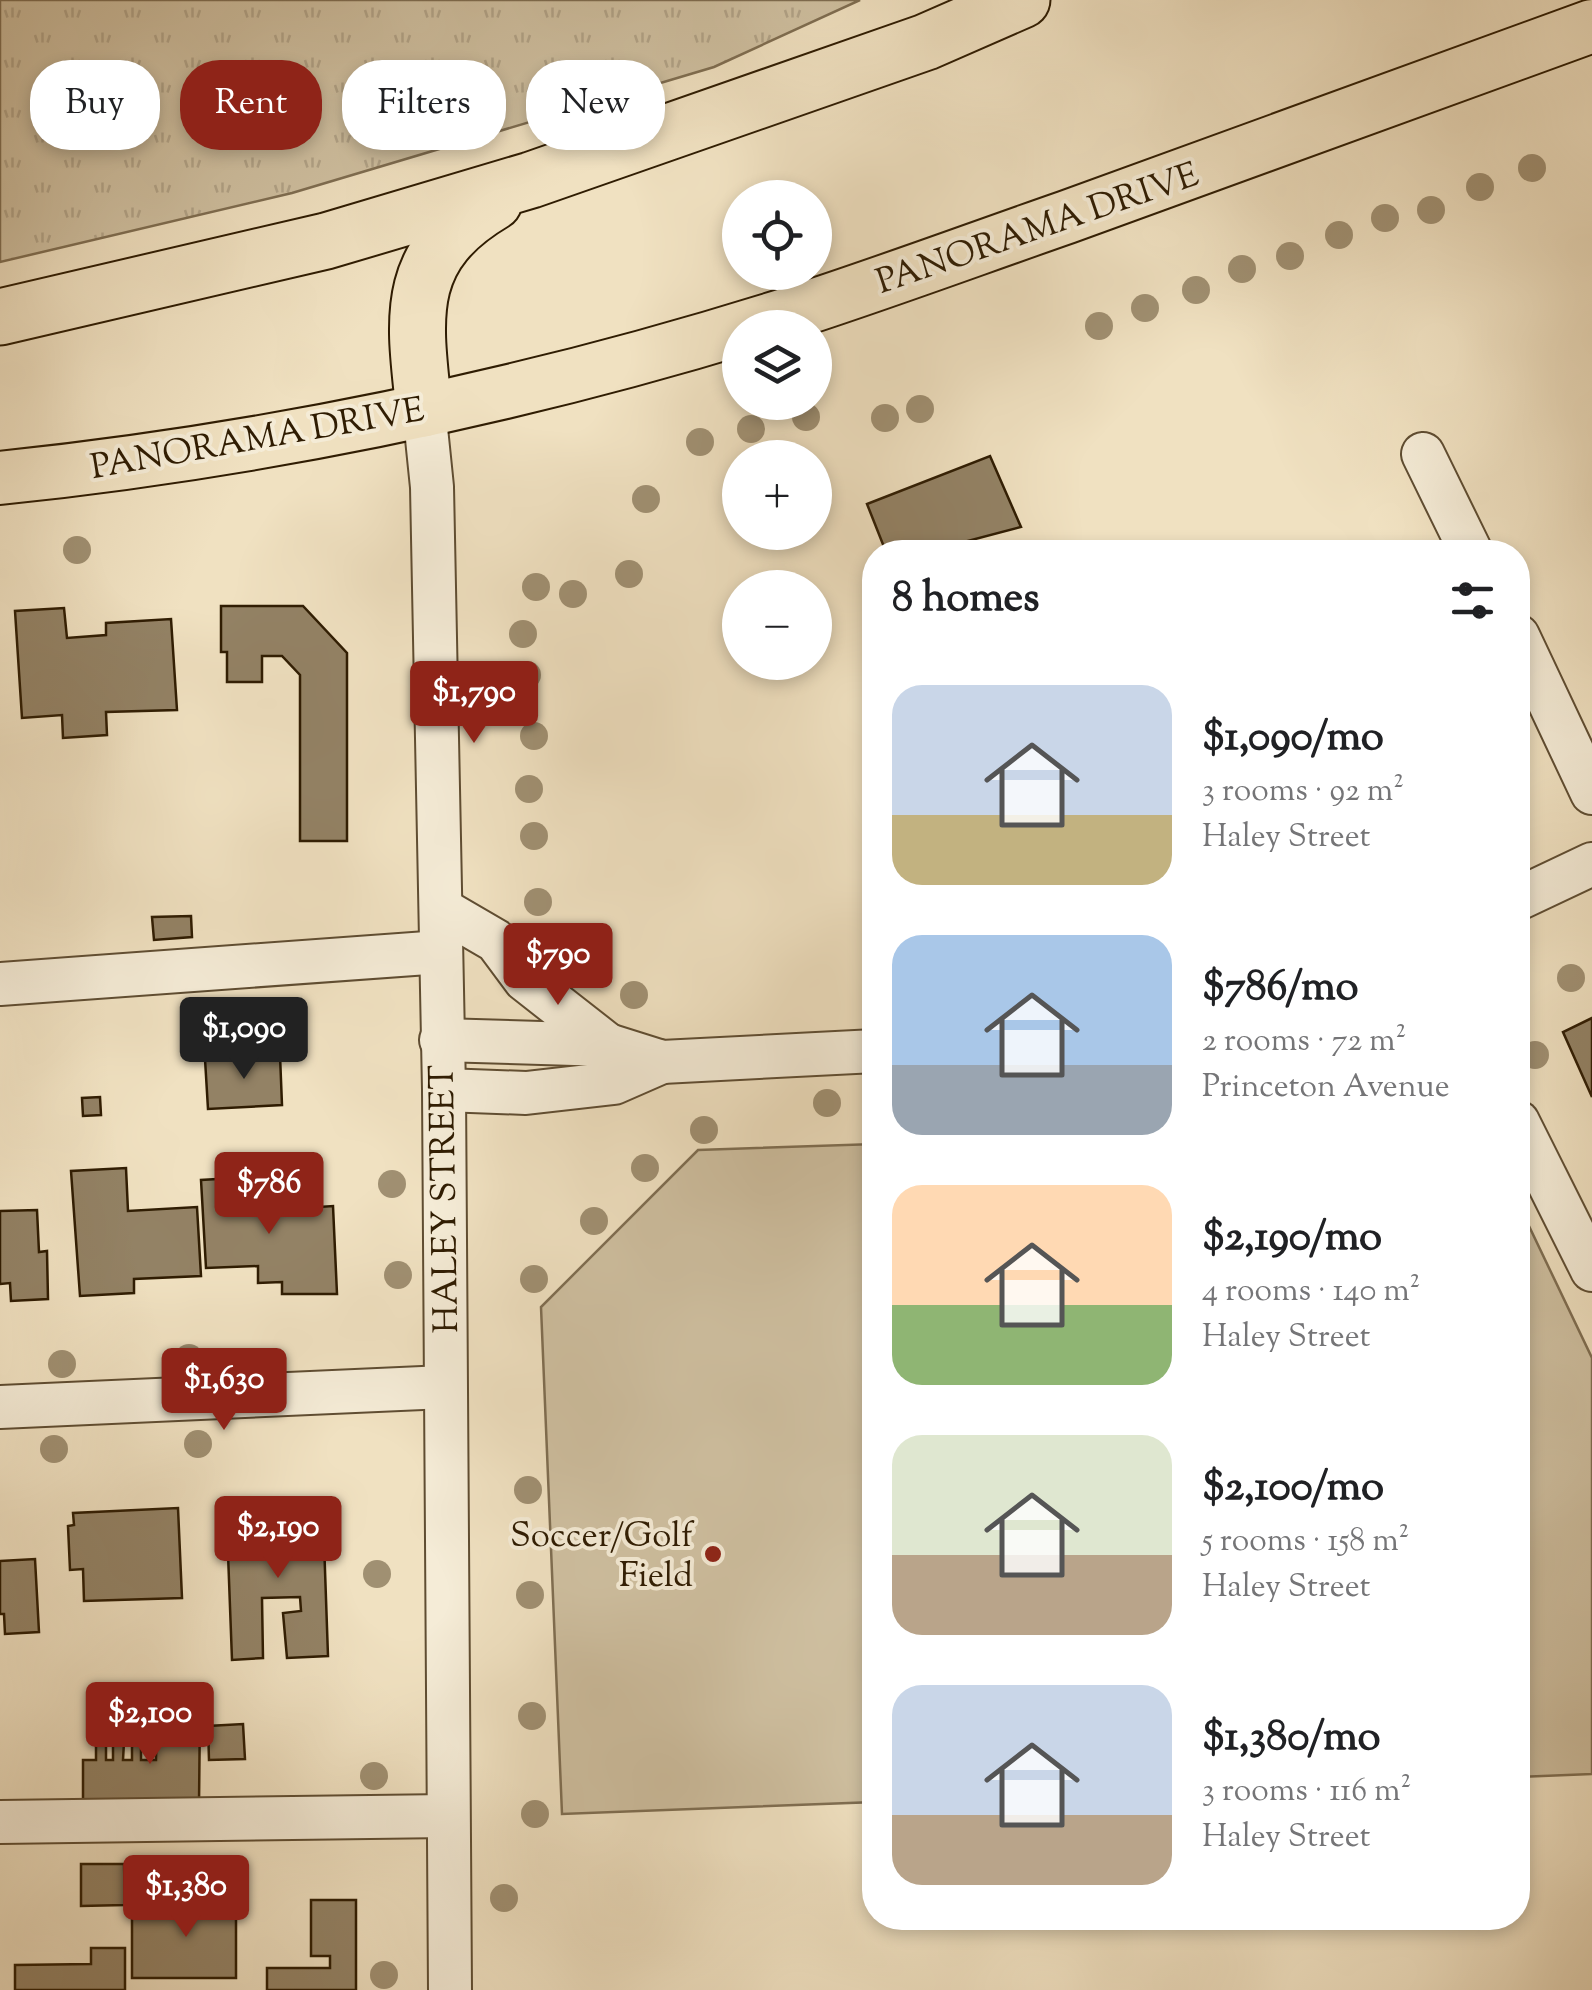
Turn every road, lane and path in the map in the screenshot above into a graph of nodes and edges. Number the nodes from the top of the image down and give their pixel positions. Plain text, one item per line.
1 (1022, 0) edge
2 (1592, 26) edge
3 (531, 180) junction
4 (0, 317) edge
5 (424, 409) junction
6 (1423, 454) dead end
7 (0, 478) edge
8 (1465, 540) edge
9 (1530, 661) edge
10 (1592, 792) edge
11 (1592, 864) edge
12 (1530, 893) edge
13 (440, 909) junction
14 (441, 952) junction
15 (0, 984) edge
16 (441, 1040) junction
17 (608, 1046) junction
18 (862, 1052) edge
19 (662, 1062) junction
20 (444, 1090) junction
21 (1530, 1146) edge
22 (1592, 1270) edge
23 (444, 1388) junction
24 (0, 1407) edge
25 (448, 1816) junction
26 (0, 1822) edge
27 (450, 1990) edge

1 - 3 highway
2 - 5 main road, PANORAMA DRIVE
3 - 4 highway
3 - 5 highway
5 - 7 main road, PANORAMA DRIVE
5 - 13 street, HALEY STREET
6 - 8 street
9 - 10 street
11 - 12 street
13 - 14 street, HALEY STREET
13 - 17 street
14 - 15 street
14 - 16 street, HALEY STREET
16 - 17 street
16 - 20 street, HALEY STREET
17 - 19 street
18 - 19 street
19 - 20 street
20 - 23 street, HALEY STREET
21 - 22 street
23 - 24 street
23 - 25 street, HALEY STREET
25 - 26 street
25 - 27 street, HALEY STREET

